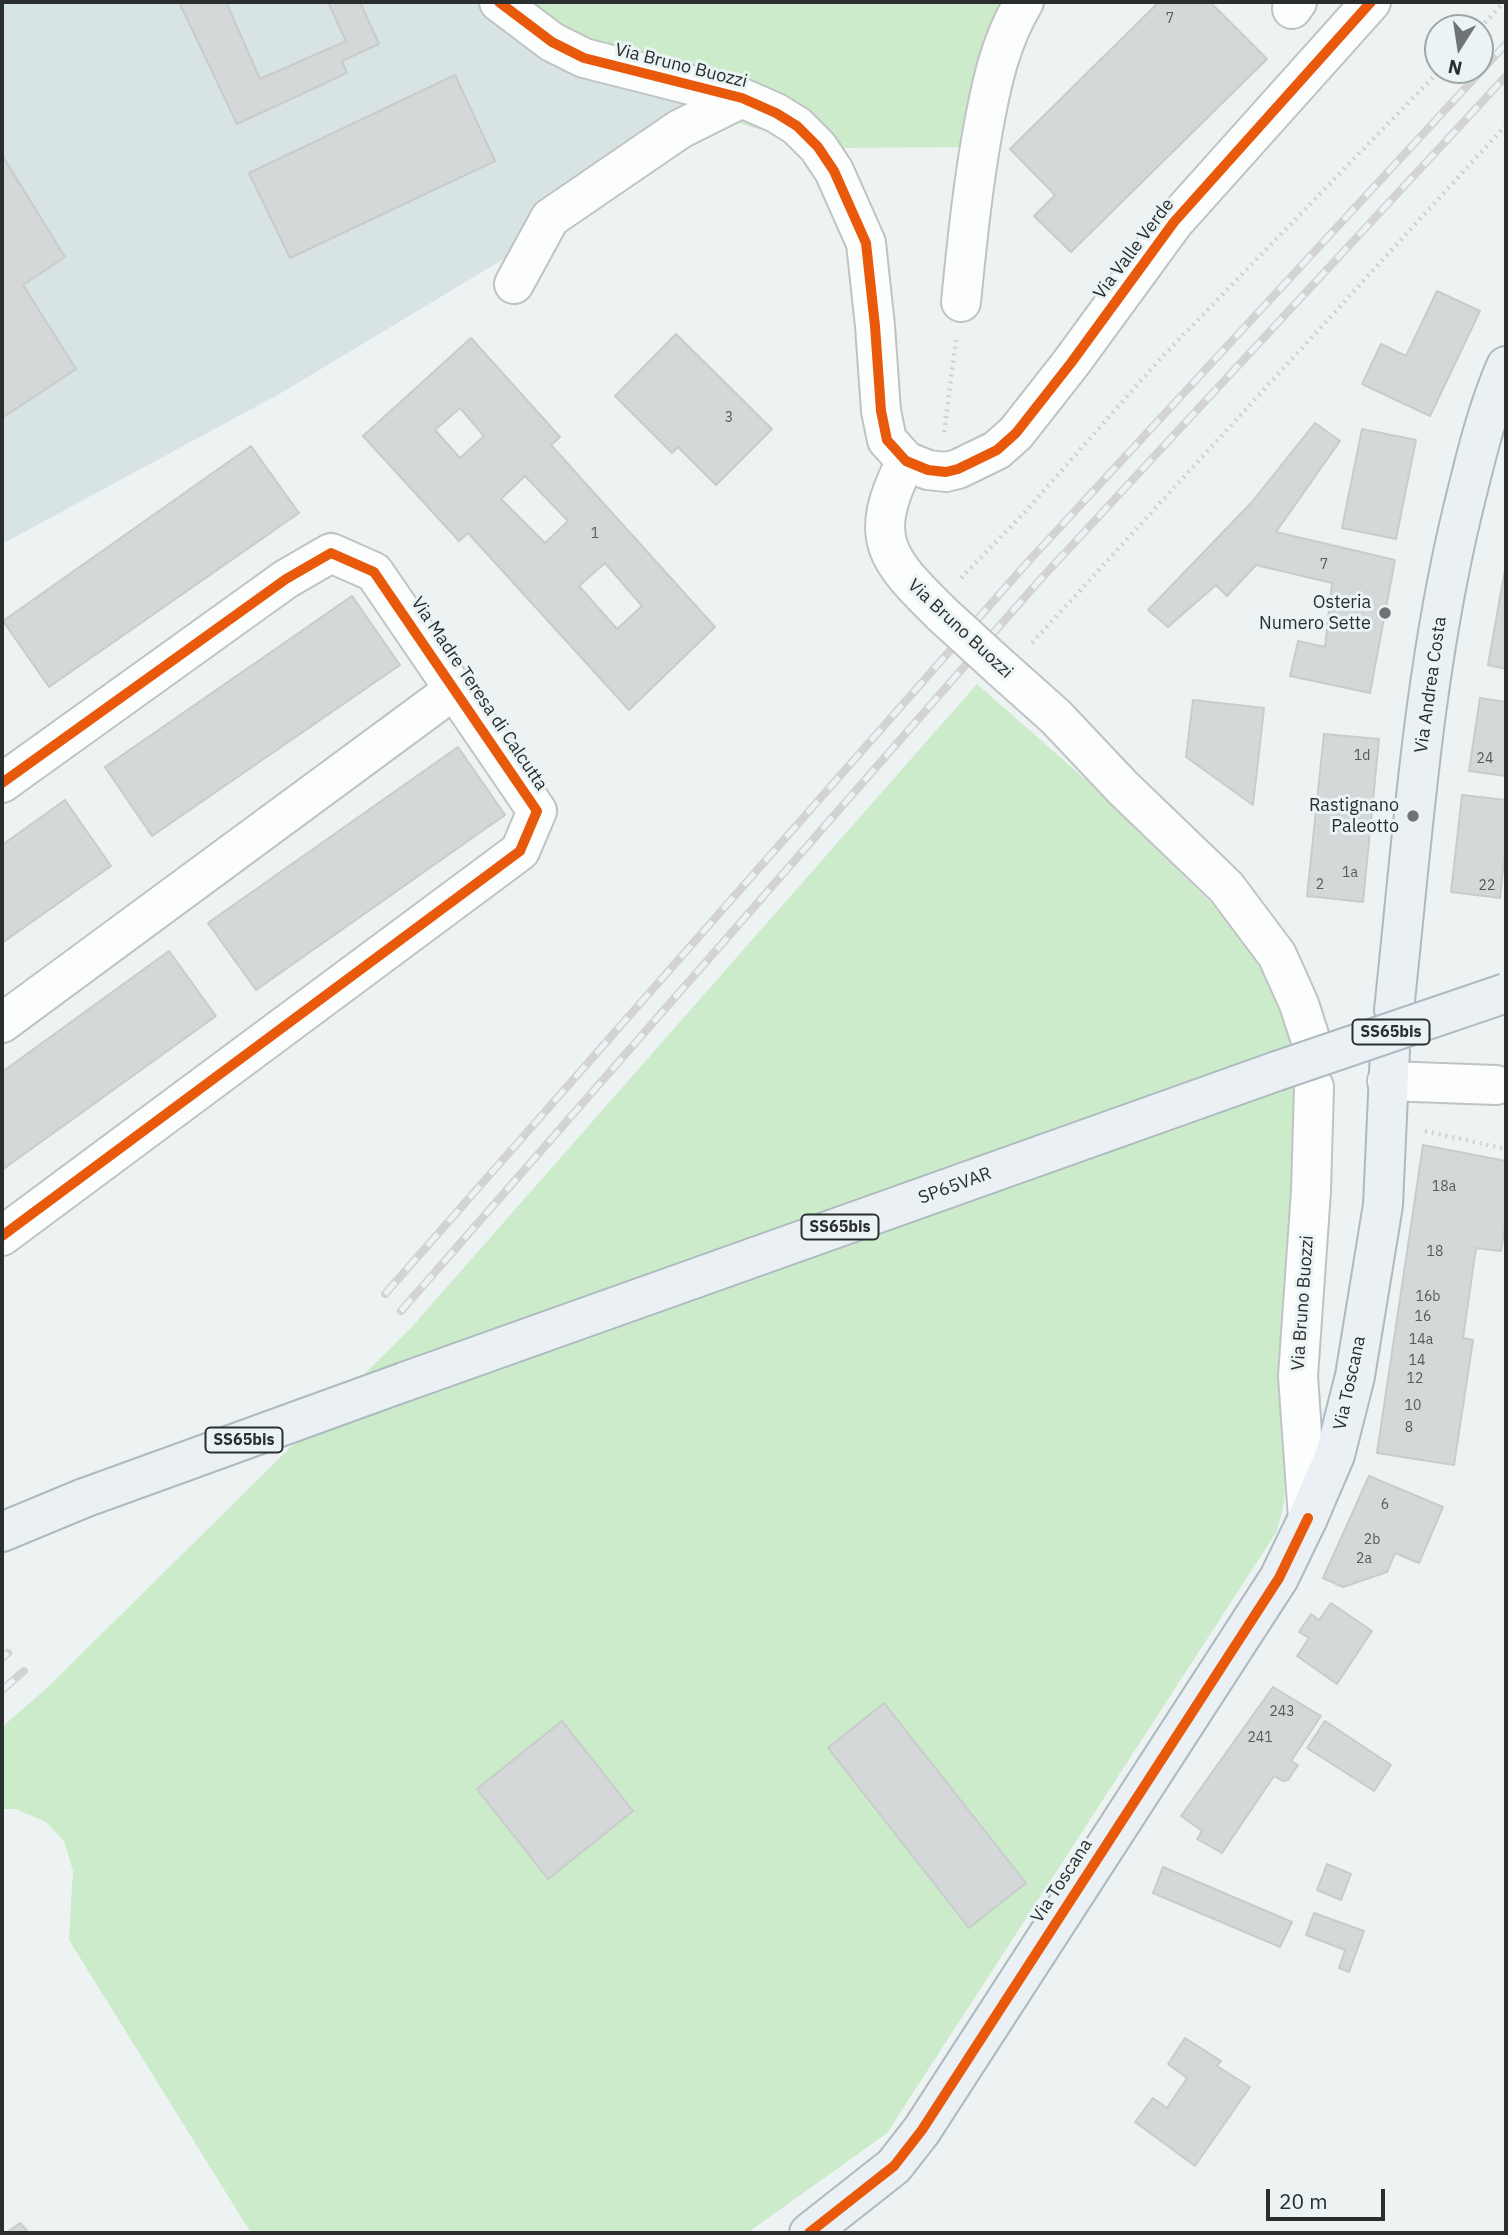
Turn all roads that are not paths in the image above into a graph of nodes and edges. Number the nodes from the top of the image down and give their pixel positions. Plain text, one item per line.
1 (499, 2) edge
2 (1024, 2) edge
3 (1371, 2) edge
4 (742, 98) junction
5 (514, 284) dead end
6 (961, 302) road end
7 (1506, 366) edge
8 (921, 466) junction
9 (455, 689) junction
10 (2, 783) edge
11 (1506, 993) edge
12 (1394, 1010) dead end
13 (2, 1023) edge
14 (1309, 1035) dead end
15 (1389, 1066) joint
16 (1496, 1085) dead end
17 (1314, 1087) dead end
18 (2, 1236) edge
19 (1308, 1517) junction
20 (2, 1532) edge
21 (809, 2233) edge

1 - 4 street, Via Bruno Buozzi
2 - 6 street
3 - 8 street, Via Valle Verde
4 - 5 street, Via Bruno Buozzi
4 - 8 street, Via Bruno Buozzi
7 - 12 main road, Via Andrea Costa
8 - 14 street, Via Bruno Buozzi, bridge
9 - 10 street, Via Madre Teresa di Calcutta
9 - 13 street, Via Madre Teresa di Calcutta
9 - 18 street, Via Madre Teresa di Calcutta
11 - 20 main road, SP65VAR / SS65bis, bridge
15 - 16 street
15 - 19 main road, Via Toscana
17 - 19 street, Via Bruno Buozzi
19 - 21 main road, Via Toscana

